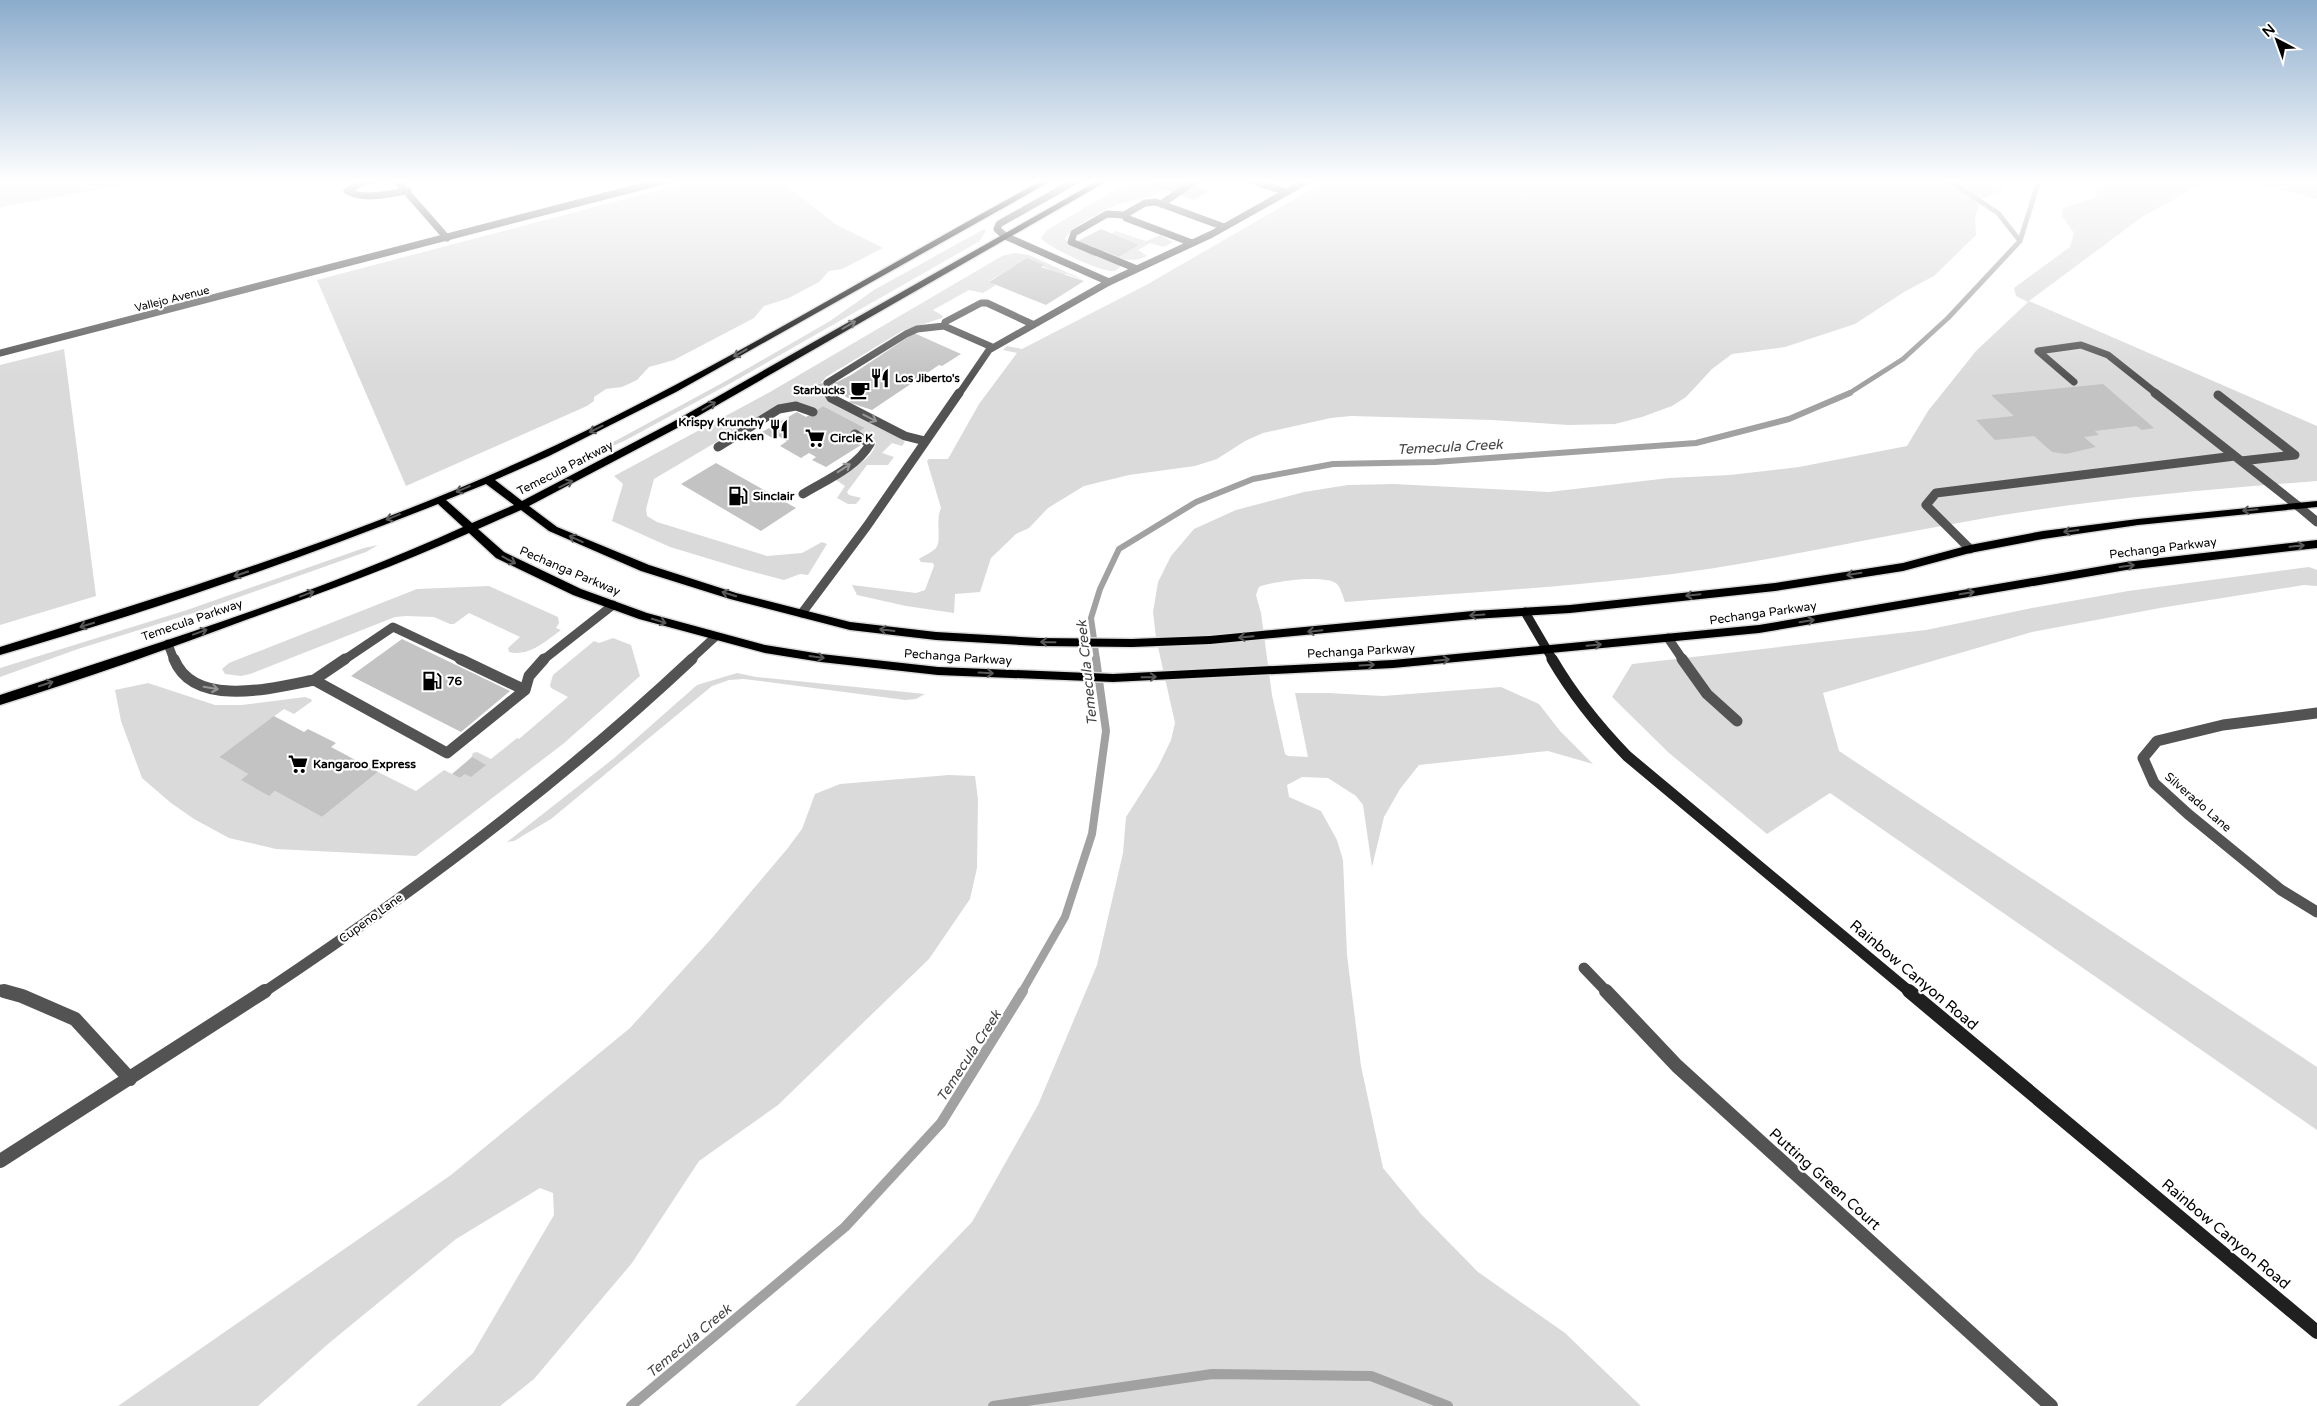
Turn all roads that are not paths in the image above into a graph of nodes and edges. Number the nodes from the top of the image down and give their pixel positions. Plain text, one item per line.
1 (417, 246) edge
2 (931, 246) edge
3 (988, 246) edge
4 (1027, 246) edge
5 (1080, 246) edge
6 (1186, 246) edge
7 (1137, 269) junction
8 (1109, 282) junction
9 (1032, 324) junction
10 (944, 326) junction
11 (992, 347) junction
12 (0, 353) edge
13 (2074, 382) dead end
14 (827, 383) dead end
15 (828, 393) dead end
16 (2218, 395) dead end
17 (813, 412) dead end
18 (855, 434) dead end
19 (925, 441) junction
20 (718, 447) dead end
21 (2238, 459) junction
22 (487, 479) junction
23 (803, 494) dead end
24 (438, 499) junction
25 (2317, 504) edge
26 (522, 505) junction
27 (2298, 506) junction
28 (2317, 522) edge
29 (471, 529) junction
30 (2317, 544) edge
31 (1970, 549) junction
32 (612, 605) junction
33 (1525, 612) junction
34 (802, 613) junction
35 (715, 638) junction
36 (1668, 638) junction
37 (168, 644) junction
38 (1546, 649) junction
39 (0, 651) edge
40 (314, 680) junction
41 (525, 690) junction
42 (0, 700) edge
43 (2317, 713) edge
44 (1736, 721) dead end
45 (2317, 912) edge
46 (1584, 968) dead end
47 (0, 990) edge
48 (130, 1079) junction
49 (0, 1161) edge
50 (2317, 1332) edge
51 (2052, 1406) edge

1 - 12 street, Vallejo Avenue
2 -> 22 main road, Temecula Parkway
26 -> 3 main road, Temecula Parkway
4 - 8 street
5 - 7 street
6 - 7 street
7 - 8 street
8 - 9 street
9 - 10 street
9 - 11 street
10 - 11 street
10 - 14 street
11 - 19 street
13 - 21 street
15 -> 19 street
16 - 21 street
17 - 20 street
23 -> 18 street
19 - 34 street
21 - 27 street
21 - 31 street
22 -> 24 main road, Temecula Parkway
22 - 26 main road, Pechanga Parkway
24 - 29 main road, Pechanga Parkway
24 -> 39 main road, Temecula Parkway
25 - 27 main road, Pechanga Parkway
26 - 29 main road, Temecula Parkway
34 -> 26 main road, Pechanga Parkway
27 - 28 street
27 -> 31 main road, Pechanga Parkway
29 -> 32 main road, Pechanga Parkway
37 -> 29 main road, Temecula Parkway
36 -> 30 main road, Pechanga Parkway
31 -> 33 main road, Pechanga Parkway
32 -> 35 main road, Pechanga Parkway
32 - 41 street
33 -> 34 main road, Pechanga Parkway
33 - 38 main road, Rainbow Canyon Road
35 -> 38 main road, Pechanga Parkway
35 - 48 street, Cupeno Lane
38 -> 36 main road, Pechanga Parkway
36 - 44 street
37 -> 40 street
42 -> 37 main road, Temecula Parkway
38 - 50 main road, Rainbow Canyon Road
40 - 41 street
40 - 41 street
43 - 45 street, Silverado Lane
46 - 51 street, Putting Green Court
47 - 48 street
48 - 49 street, Cupeno Lane

